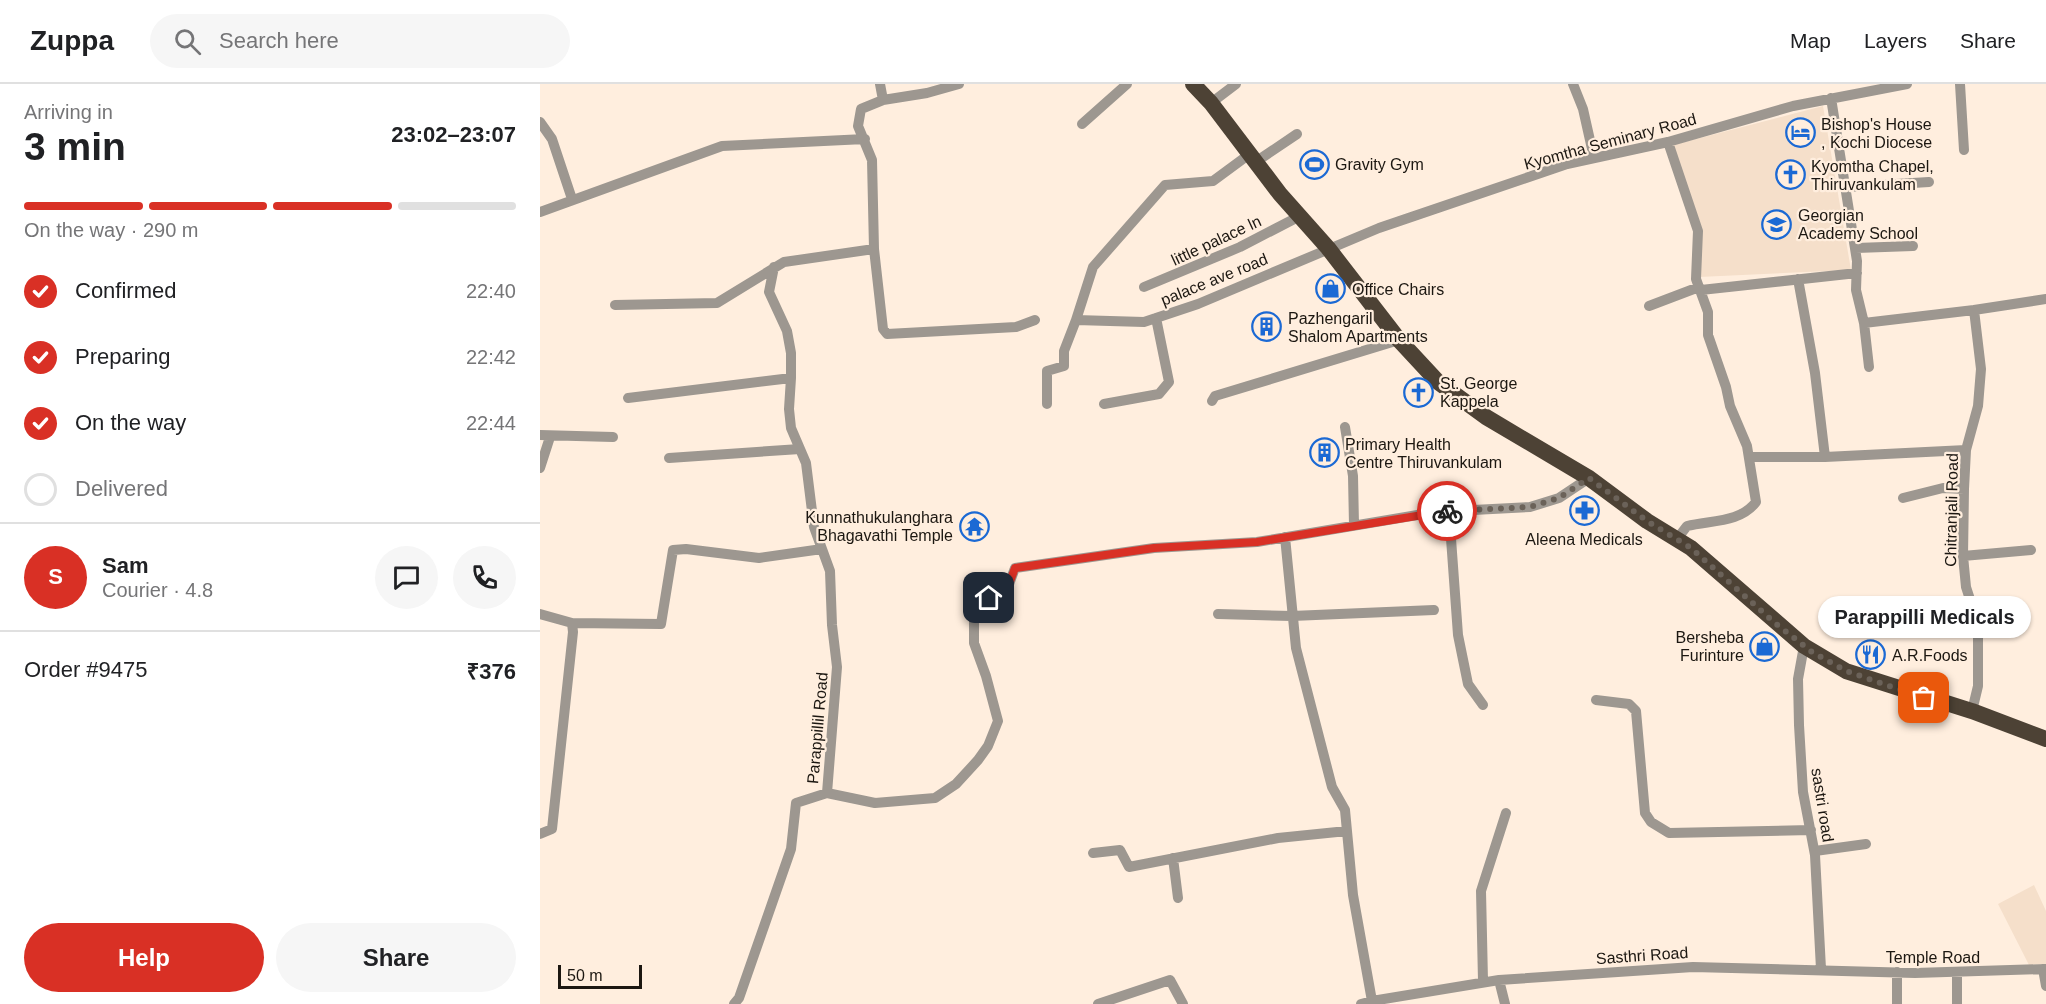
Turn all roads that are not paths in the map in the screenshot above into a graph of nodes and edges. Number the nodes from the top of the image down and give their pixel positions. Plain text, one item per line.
1 (880, 84) edge
2 (959, 84) edge
3 (1127, 84) edge
4 (1193, 84) edge
5 (1236, 84) edge
6 (1573, 84) edge
7 (1906, 84) edge
8 (1960, 84) edge
9 (1831, 98) junction
10 (883, 100) junction
11 (1211, 103) junction
12 (540, 122) edge
13 (1082, 124) dead end
14 (1297, 135) dead end
15 (865, 139) junction
16 (1668, 142) junction
17 (1964, 150) dead end
18 (1254, 157) junction
19 (1594, 158) junction
20 (1929, 182) dead end
21 (1847, 187) junction
22 (572, 199) junction
23 (540, 212) edge
24 (1300, 216) junction
25 (1913, 246) dead end
26 (1328, 248) junction
27 (1856, 248) junction
28 (874, 249) junction
29 (774, 267) junction
30 (1857, 273) junction
31 (1798, 279) junction
32 (1144, 287) dead end
33 (1700, 289) junction
34 (2046, 299) edge
35 (615, 304) dead end
36 (1649, 306) dead end
37 (1974, 310) junction
38 (1156, 318) junction
39 (1035, 320) dead end
40 (1076, 320) junction
41 (1864, 323) junction
42 (1399, 340) junction
43 (1869, 367) dead end
44 (791, 378) junction
45 (628, 398) dead end
46 (1212, 401) dead end
47 (1047, 404) dead end
48 (1104, 404) dead end
49 (1345, 427) dead end
50 (545, 436) edge
51 (613, 437) dead end
52 (800, 449) junction
53 (1966, 450) junction
54 (1749, 457) junction
55 (669, 458) dead end
56 (1825, 458) junction
57 (540, 468) edge
58 (1589, 478) junction
59 (1964, 489) junction
60 (1904, 498) dead end
61 (1449, 511) junction
62 (1354, 525) junction
63 (1285, 537) junction
64 (1677, 539) junction
65 (822, 549) junction
66 (2031, 550) dead end
67 (1963, 556) junction
68 (1434, 610) dead end
69 (540, 614) edge
70 (1218, 614) dead end
71 (1292, 616) junction
72 (572, 623) junction
73 (1804, 646) junction
74 (1596, 700) dead end
75 (1483, 705) dead end
76 (1972, 711) junction
77 (2046, 739) edge
78 (827, 793) junction
79 (1506, 813) dead end
80 (1811, 830) junction
81 (1347, 831) junction
82 (540, 834) edge
83 (1866, 844) dead end
84 (1815, 850) junction
85 (1093, 854) dead end
86 (1173, 858) junction
87 (1178, 898) dead end
88 (1821, 969) junction
89 (2045, 969) edge
90 (1897, 972) junction
91 (1957, 973) junction
92 (1499, 980) junction
93 (1483, 981) junction
94 (2046, 986) edge
95 (1367, 1002) edge
96 (734, 1004) edge
97 (1098, 1004) edge
98 (1183, 1004) edge
99 (1505, 1004) edge
100 (1897, 1004) edge
101 (1957, 1004) edge

1 - 10 street
2 - 10 street
3 - 13 street
4 - 11 highway
5 - 11 street
6 - 19 street
7 - 9 street, Kyomtha Seminary Road
8 - 17 street
9 - 16 street, Kyomtha Seminary Road
9 - 21 street
10 - 15 street
11 - 18 highway
12 - 22 street
14 - 18 street
15 - 22 street
15 - 28 street
16 - 19 street, Kyomtha Seminary Road
16 - 33 street
18 - 24 highway
18 - 40 street
19 - 26 street, Kyomtha Seminary Road
20 - 21 street
21 - 27 street
22 - 23 street
24 - 26 highway
24 - 32 street, little palace ln
25 - 27 street
26 - 38 street, palace ave road
26 - 42 highway
27 - 30 street
28 - 29 street
28 - 39 street
29 - 35 street
29 - 44 street
30 - 31 street
30 - 41 street
31 - 33 street
31 - 56 street
33 - 36 street
33 - 54 street
34 - 37 street
37 - 41 street
37 - 53 street, Chitranjali Road
38 - 40 street, palace ave road
38 - 48 street
40 - 47 street
41 - 43 street
42 - 46 street
42 - 58 highway
44 - 45 street
44 - 52 street, Parappillil Road
49 - 62 street
50 - 51 street
50 - 57 street
52 - 55 street
52 - 65 street, Parappillil Road
53 - 56 street
53 - 59 street, Chitranjali Road
54 - 56 street
54 - 64 street
58 - 61 street
58 - 64 highway
59 - 60 street
59 - 67 street, Chitranjali Road
61 - 62 street
61 - 75 street
62 - 63 street
63 - 71 street
63 - 78 street
64 - 73 highway
65 - 72 street
65 - 78 street, Parappillil Road
66 - 67 street
67 - 76 street, Chitranjali Road
68 - 71 street
69 - 72 street
70 - 71 street
71 - 81 street
72 - 82 street
73 - 76 highway
73 - 80 street, sastri road
74 - 80 street
76 - 77 highway
78 - 96 street, Parappillil Road
79 - 93 street
80 - 84 street, sastri road
81 - 86 street
81 - 95 street
83 - 84 street
84 - 88 street, sastri road
85 - 86 street
86 - 87 street
88 - 90 street, Temple Road
88 - 92 street, Sasthri Road
89 - 91 street, Temple Road
89 - 94 street
90 - 91 street, Temple Road
90 - 100 street
91 - 101 street
92 - 93 street, Sasthri Road
92 - 99 street
93 - 95 street, Sasthri Road
97 - 98 street

